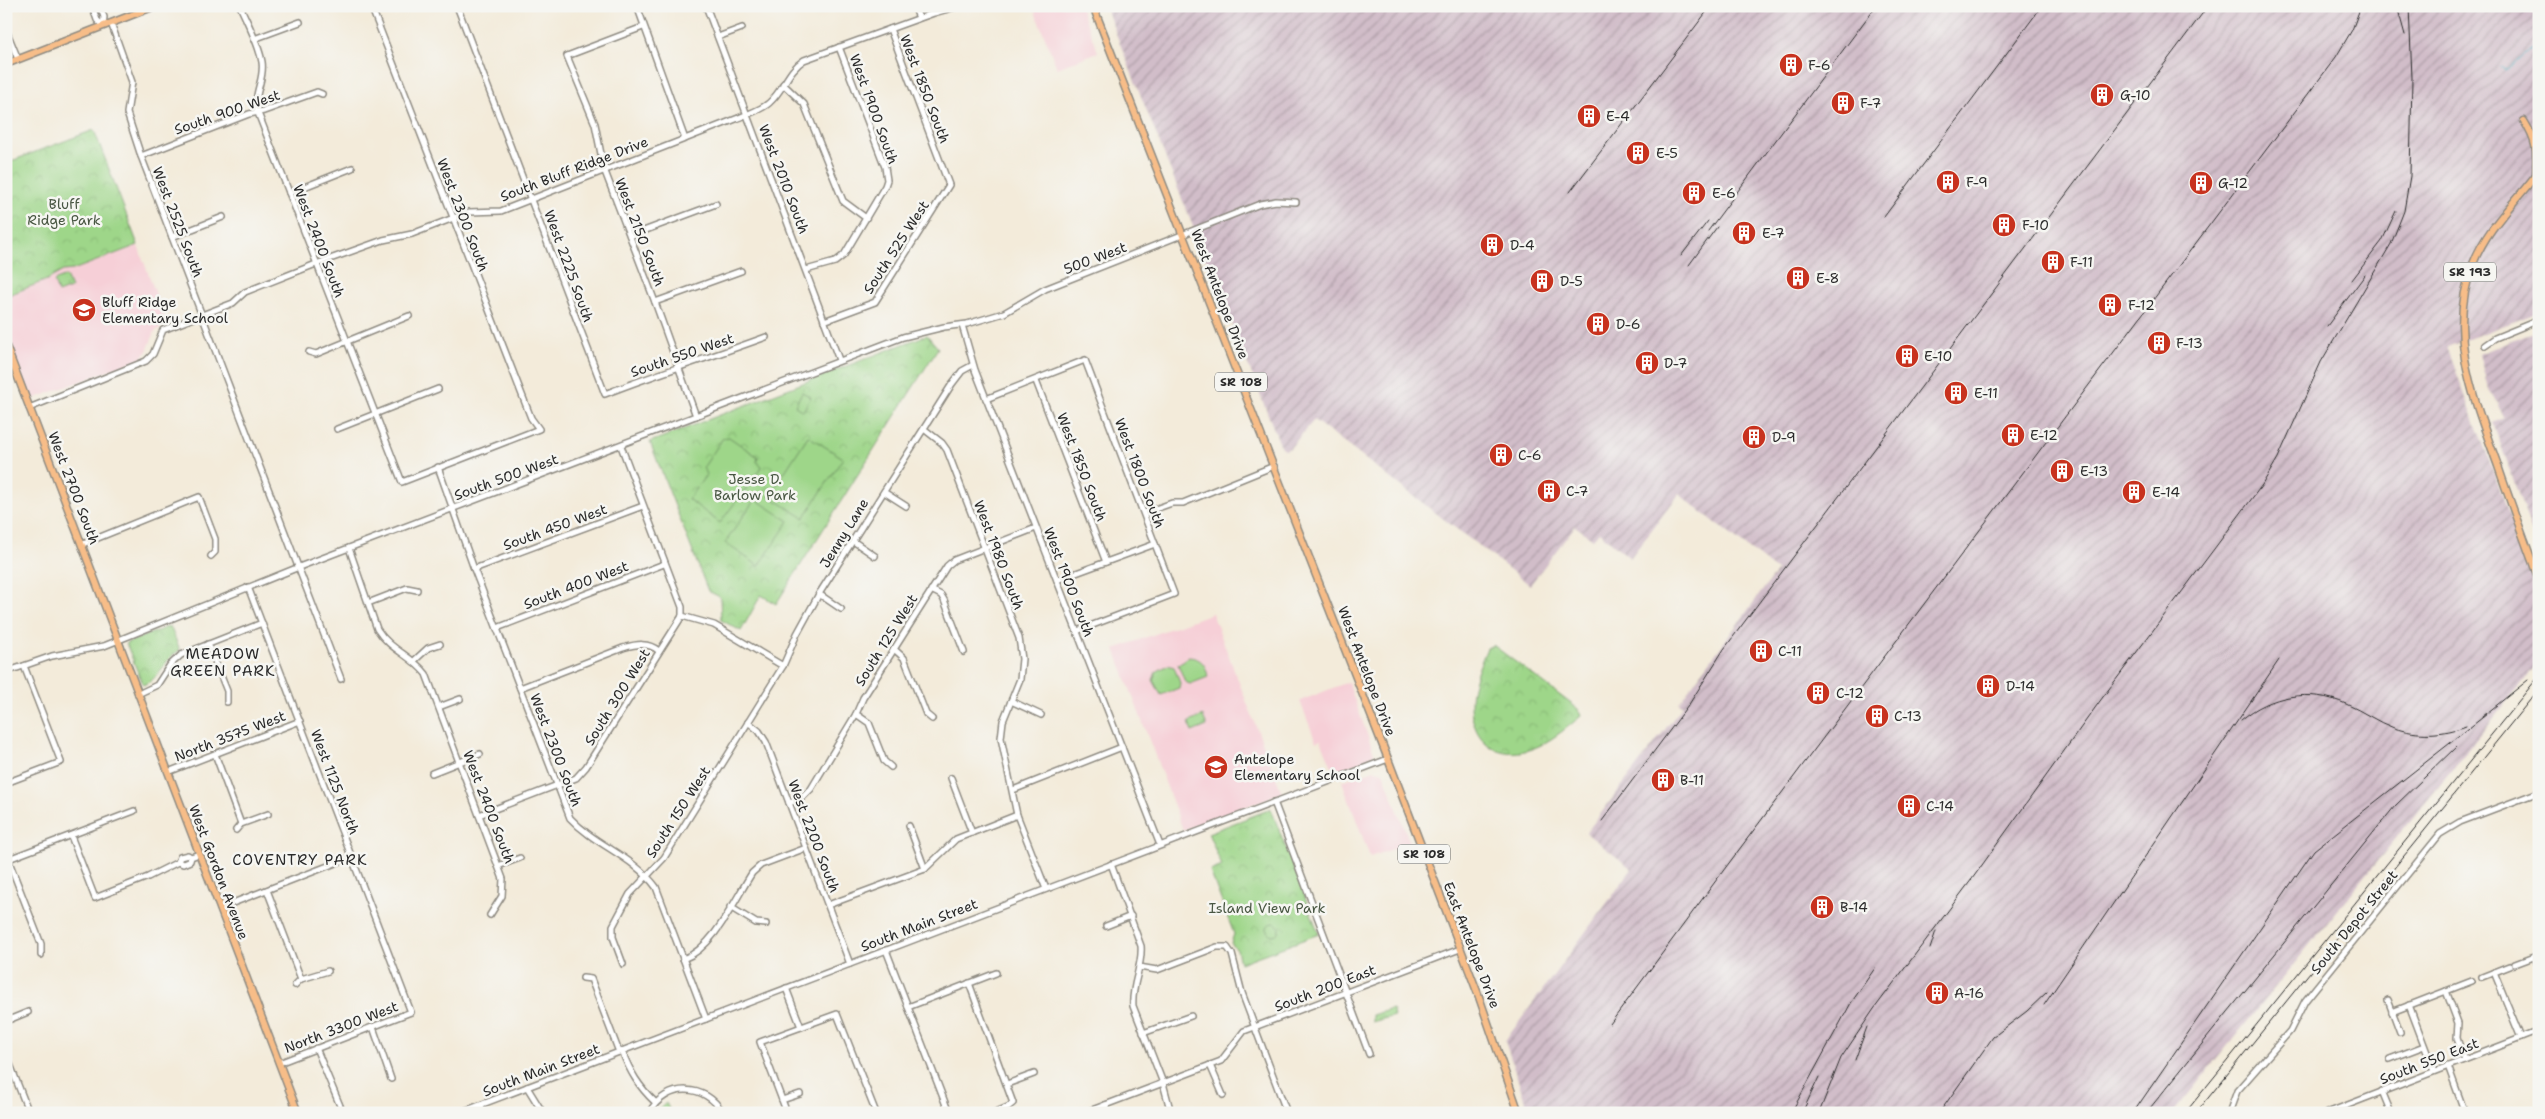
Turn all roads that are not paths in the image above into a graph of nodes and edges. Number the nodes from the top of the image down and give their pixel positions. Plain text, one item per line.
1 (92, 6) edge
2 (100, 6) edge
3 (155, 6) edge
4 (240, 6) edge
5 (371, 6) edge
6 (457, 6) edge
7 (637, 6) edge
8 (706, 6) edge
9 (914, 6) edge
10 (959, 6) edge
11 (1093, 6) edge
12 (919, 18) junction
13 (300, 22) dead end
14 (111, 23) junction
15 (103, 26) junction
16 (643, 27) junction
17 (742, 28) dead end
18 (890, 29) junction
19 (6, 30) edge
20 (718, 37) junction
21 (254, 39) junction
22 (839, 47) junction
23 (18, 59) junction
24 (6, 64) edge
25 (784, 84) junction
26 (322, 94) dead end
27 (258, 113) junction
28 (747, 114) junction
29 (2524, 121) dead end
30 (685, 139) junction
31 (140, 156) junction
32 (352, 168) dead end
33 (604, 169) junction
34 (2537, 173) edge
35 (949, 185) joint
36 (288, 193) junction
37 (532, 198) junction
38 (1296, 202) dead end
39 (716, 204) dead end
40 (223, 217) dead end
41 (866, 218) junction
42 (452, 219) junction
43 (630, 236) junction
44 (1183, 236) junction
45 (172, 237) junction
46 (316, 264) junction
47 (806, 270) junction
48 (741, 271) dead end
49 (655, 302) junction
50 (202, 315) junction
51 (409, 316) dead end
52 (2539, 320) edge
53 (824, 321) junction
54 (962, 325) junction
55 (766, 337) dead end
56 (903, 337) joint
57 (346, 340) junction
58 (2485, 345) dead end
59 (6, 346) edge
60 (309, 352) dead end
61 (839, 360) junction
62 (973, 365) junction
63 (679, 368) junction
64 (1036, 381) junction
65 (438, 389) dead end
66 (605, 394) joint
67 (986, 399) junction
68 (30, 408) junction
69 (375, 414) junction
70 (696, 416) junction
71 (337, 429) dead end
72 (924, 429) junction
73 (621, 446) junction
74 (1274, 466) junction
75 (438, 467) junction
76 (884, 492) junction
77 (643, 506) junction
78 (906, 506) dead end
79 (453, 509) junction
80 (1144, 513) junction
81 (1036, 528) junction
82 (853, 541) junction
83 (83, 544) junction
84 (1155, 544) junction
85 (349, 548) junction
86 (984, 548) junction
87 (211, 556) dead end
88 (875, 556) dead end
89 (1106, 562) junction
90 (664, 564) junction
91 (299, 567) junction
92 (474, 569) junction
93 (1057, 580) junction
94 (2539, 580) edge
95 (248, 587) junction
96 (417, 590) dead end
97 (931, 590) junction
98 (819, 594) junction
99 (368, 603) junction
100 (841, 609) dead end
101 (682, 616) junction
102 (262, 623) junction
103 (497, 628) junction
104 (1077, 631) junction
105 (118, 640) junction
106 (208, 644) junction
107 (440, 644) dead end
108 (894, 649) junction
109 (659, 652) junction
110 (964, 652) dead end
111 (416, 660) junction
112 (24, 666) junction
113 (783, 666) junction
114 (6, 672) edge
115 (341, 679) dead end
116 (520, 688) junction
117 (138, 694) junction
118 (460, 699) dead end
119 (1011, 701) junction
120 (227, 702) dead end
121 (439, 707) junction
122 (856, 714) junction
123 (1042, 716) dead end
124 (932, 719) dead end
125 (300, 722) junction
126 (748, 722) junction
127 (1122, 747) junction
128 (215, 754) junction
129 (480, 754) dead end
130 (1388, 759) junction
131 (460, 762) junction
132 (891, 768) dead end
133 (168, 772) junction
134 (432, 773) dead end
135 (951, 778) dead end
136 (6, 783) edge
137 (557, 785) junction
138 (1013, 790) junction
139 (2539, 792) edge
140 (1274, 802) junction
141 (789, 803) junction
142 (134, 811) dead end
143 (268, 814) dead end
144 (479, 815) junction
145 (1017, 815) junction
146 (242, 824) junction
147 (909, 826) dead end
148 (236, 830) dead end
149 (972, 833) junction
150 (71, 836) junction
151 (1160, 846) junction
152 (806, 848) junction
153 (199, 854) junction
154 (352, 857) junction
155 (520, 858) dead end
156 (7, 859) edge
157 (1112, 864) junction
158 (498, 866) junction
159 (925, 869) junction
160 (647, 875) junction
161 (1046, 889) junction
162 (267, 890) junction
163 (828, 905) junction
164 (730, 907) junction
165 (220, 908) junction
166 (490, 915) dead end
167 (1131, 916) junction
168 (766, 924) dead end
169 (1106, 926) dead end
170 (1460, 949) junction
171 (886, 950) junction
172 (40, 955) dead end
173 (2537, 956) edge
174 (683, 960) junction
175 (623, 964) dead end
176 (850, 964) junction
177 (1139, 967) junction
178 (2539, 967) edge
179 (328, 971) dead end
180 (2494, 972) junction
181 (996, 973) dead end
182 (2482, 977) dead end
183 (583, 978) dead end
184 (301, 980) junction
185 (2472, 981) dead end
186 (969, 984) junction
187 (295, 985) dead end
188 (786, 988) junction
189 (2446, 991) junction
190 (1346, 992) junction
191 (2388, 1000) dead end
192 (2408, 1005) junction
193 (908, 1007) junction
194 (28, 1012) dead end
195 (411, 1012) joint
196 (2392, 1012) junction
197 (1191, 1016) dead end
198 (706, 1019) junction
199 (6, 1020) edge
200 (373, 1027) junction
201 (801, 1027) junction
202 (1254, 1027) junction
203 (2539, 1031) edge
204 (2400, 1032) dead end
205 (1143, 1033) junction
206 (2521, 1038) junction
207 (2424, 1046) junction
208 (316, 1048) junction
209 (620, 1052) junction
210 (6, 1054) edge
211 (1369, 1054) dead end
212 (2390, 1059) dead end
213 (2464, 1060) junction
214 (279, 1063) junction
215 (1210, 1065) junction
216 (2448, 1066) junction
217 (2434, 1071) junction
218 (1034, 1074) dead end
219 (392, 1079) dead end
220 (1163, 1083) junction
221 (1007, 1084) junction
222 (526, 1087) junction
223 (2382, 1091) junction
224 (800, 1094) dead end
225 (1223, 1095) dead end
226 (782, 1100) junction
227 (655, 1102) junction
228 (481, 1105) junction
229 (1105, 1105) junction
230 (29, 1113) edge
231 (298, 1113) edge
232 (343, 1113) edge
233 (459, 1113) edge
234 (483, 1113) edge
235 (543, 1113) edge
236 (649, 1113) edge
237 (723, 1113) edge
238 (787, 1113) edge
239 (876, 1113) edge
240 (949, 1113) edge
241 (994, 1113) edge
242 (1084, 1113) edge
243 (1108, 1113) edge
244 (1171, 1113) edge
245 (1287, 1113) edge
246 (1519, 1113) edge
247 (2229, 1113) edge
248 (2327, 1113) edge
249 (2391, 1113) edge
250 (2465, 1113) edge

1 - 15 street
2 - 15 street
3 - 14 main road
4 - 21 street, West 2400 South
5 - 42 street, West 2300 South
6 - 37 street, West 2225 South
7 - 16 street
8 - 20 street, West 2010 South
9 - 12 street
10 - 12 street, South Bluff Ridge Drive
11 - 44 main road, West Antelope Drive / SR 108
12 - 18 street, South Bluff Ridge Drive
13 - 21 street
14 - 15 main road
14 - 31 street, West 2525 South
15 - 23 main road
16 - 30 street
16 - 33 street, West 2150 South
17 - 20 street
18 - 22 street, South Bluff Ridge Drive
18 - 35 street, West 1850 South
19 - 23 street
20 - 28 street, West 2010 South
21 - 27 street, West 2400 South
22 - 25 street, South Bluff Ridge Drive
22 - 41 street, West 1900 South
23 - 24 main road
25 - 28 street, South Bluff Ridge Drive
25 - 41 street
26 - 27 street, South 900 West
27 - 31 street, South 900 West
27 - 36 street, West 2400 South
28 - 30 street, South Bluff Ridge Drive
28 - 47 street, West 2010 South
29 - 34 main road
30 - 33 street, South Bluff Ridge Drive
31 - 45 street, West 2525 South
32 - 36 street
33 - 37 street, South Bluff Ridge Drive
33 - 43 street, West 2150 South
34 - 94 main road, SR 193
35 - 53 street, South 525 West
36 - 46 street, West 2400 South
37 - 42 street, South Bluff Ridge Drive
37 - 66 street, West 2225 South
38 - 44 street, 500 West
39 - 43 street
40 - 45 street
41 - 47 street
42 - 46 street, South Bluff Ridge Drive
42 - 75 street, West 2300 South
43 - 49 street, West 2150 South
44 - 54 street, 500 West
44 - 74 main road, West Antelope Drive / SR 108
45 - 50 street, West 2525 South
46 - 50 street, South Bluff Ridge Drive
46 - 57 street, West 2400 South
47 - 53 street, West 2010 South
48 - 49 street
49 - 63 street, West 2150 South
50 - 68 street, South Bluff Ridge Drive
50 - 91 street, West 2525 South
51 - 57 street
52 - 58 street
53 - 61 street, West 2010 South
54 - 56 street, 500 West
54 - 62 street, West 1900 South
55 - 63 street, South 550 West
56 - 61 street, South 500 West
57 - 60 street
57 - 69 street, West 2400 South
59 - 68 main road, West 2700 South
61 - 70 street, South 500 West
62 - 67 street, West 1900 South
62 - 72 street, Jenny Lane
63 - 66 street, South 550 West
63 - 70 street, West 2150 South
64 - 67 street
64 - 80 street, West 1800 South
64 - 89 street, West 1850 South
65 - 69 street
67 - 81 street, West 1900 South
68 - 83 main road, West 2700 South
69 - 71 street
69 - 75 street, West 2400 South
70 - 73 street, South 500 West
72 - 76 street, Jenny Lane
72 - 86 street, West 1980 South
73 - 77 street
73 - 79 street, South 500 West
74 - 80 street
74 - 130 main road, West Antelope Drive / SR 108
75 - 79 street, West 2300 South
76 - 78 street
76 - 82 street, Jenny Lane
77 - 90 street
77 - 92 street, South 450 West
79 - 85 street, South 500 West
79 - 92 street, West 2300 South
80 - 84 street, West 1800 South
81 - 86 street, South 125 West
81 - 93 street, West 1900 South
82 - 88 street
82 - 98 street, Jenny Lane
83 - 87 street
83 - 105 main road, West 2700 South
84 - 89 street
84 - 104 street, West 1800 South
85 - 91 street, South 500 West
85 - 99 street, West 2400 South
86 - 97 street, South 125 West
86 - 119 street, West 1980 South
89 - 93 street
90 - 101 street
90 - 103 street, South 400 West
91 - 95 street, South 500 West
91 - 115 street, West 2525 South
92 - 103 street, West 2300 South
93 - 104 street, West 1900 South
95 - 102 street, West 1125 North
95 - 105 street, South 500 West
96 - 99 street
97 - 108 street, South 125 West
97 - 110 street
98 - 100 street
98 - 113 street, Jenny Lane
99 - 111 street, West 2400 South
101 - 109 street, South 300 West
101 - 113 street
102 - 106 street
102 - 125 street, West 1125 North
103 - 116 street, West 2300 South
104 - 127 street, West 1900 South
105 - 112 street, South 500 West
105 - 117 main road, West Gordon Avenue
106 - 117 street
106 - 120 street
107 - 111 street
108 - 122 street, South 125 West
108 - 124 street
109 - 116 street
109 - 137 street, South 300 West
111 - 121 street, West 2400 South
112 - 114 street, South 500 West
112 - 136 street
113 - 126 street, Jenny Lane
116 - 137 street, West 2300 South
117 - 133 main road, West Gordon Avenue
118 - 121 street
119 - 123 street
119 - 138 street, West 1980 South
121 - 131 street, West 2400 South
122 - 132 street
122 - 141 street, South 125 West
125 - 128 street, North 3575 West
125 - 154 street, West 1125 North
126 - 141 street, West 2200 South
126 - 160 street, South 150 West
127 - 138 street
127 - 151 street, West 1900 South
128 - 133 street, North 3575 West
128 - 146 street
129 - 131 street
130 - 140 street, South Main Street
130 - 170 main road, East Antelope Drive / SR 108
131 - 134 street
131 - 144 street, West 2400 South
133 - 153 main road, West Gordon Avenue
135 - 149 street
137 - 144 street, South 300 West
137 - 160 street, West 2300 South
138 - 145 street, West 1980 South
139 - 247 street, South Depot Street
140 - 151 street, South Main Street
140 - 190 street
141 - 152 street, West 2200 South
142 - 150 street
143 - 146 street
144 - 158 street, West 2400 South
145 - 149 street
145 - 161 street, West 1980 South
146 - 148 street
147 - 159 street
149 - 159 street
150 - 153 street
150 - 156 street
151 - 157 street, South Main Street
152 - 163 street, West 2200 South
152 - 164 street
153 - 165 main road, West Gordon Avenue
154 - 162 street
154 - 195 street, West 1125 North
155 - 158 street
156 - 172 street
157 - 161 street, South Main Street
157 - 167 street
158 - 166 street, West 2400 South
159 - 163 street
160 - 174 street, West 2300 South
160 - 175 street, South 150 West
161 - 171 street, South Main Street
162 - 165 street
162 - 184 street
163 - 176 street, West 2200 South
164 - 168 street
164 - 174 street
165 - 214 main road, West Gordon Avenue
167 - 169 street
167 - 177 street
170 - 190 street, South 200 East
170 - 246 main road, East Antelope Drive / SR 108
171 - 176 street, South Main Street
171 - 193 street
173 - 178 street
173 - 180 street
174 - 198 street, West 2300 South
176 - 188 street, South Main Street
177 - 202 street
177 - 205 street
179 - 184 street
180 - 182 street
180 - 206 street
181 - 186 street
183 - 209 street
184 - 187 street
185 - 189 street
186 - 193 street
186 - 221 street
188 - 198 street, South Main Street
188 - 201 street
189 - 192 street
189 - 213 street
190 - 202 street, South 200 East
190 - 211 street
191 - 196 street
192 - 196 street
192 - 207 street
193 - 240 street
194 - 199 street
195 - 200 street, North 3300 West
196 - 204 street
197 - 205 street
198 - 209 street, South Main Street
200 - 208 street, North 3300 West
200 - 219 street
201 - 226 street
201 - 239 street
202 - 215 street, South 200 East
202 - 245 street
203 - 206 street, South 550 East
205 - 220 street
206 - 213 street, South 550 East
207 - 212 street
207 - 217 street
208 - 214 street, North 3300 West
208 - 232 street
209 - 222 street, South Main Street
209 - 227 street
210 - 230 street
213 - 216 street, South 550 East
214 - 231 main road, West Gordon Avenue
215 - 220 street, South 200 East
215 - 225 street
216 - 217 street, South 550 East
216 - 250 street
217 - 223 street, South 550 East
218 - 221 street
220 - 229 street, South 200 East
220 - 244 street
221 - 241 street
222 - 228 street, South Main Street
222 - 235 street
223 - 248 street, South 550 East
223 - 249 street
224 - 226 street
226 - 238 street
227 - 236 street
227 - 237 street
228 - 233 street, South Main Street
228 - 234 street
229 - 242 street, South 200 East
229 - 243 street

